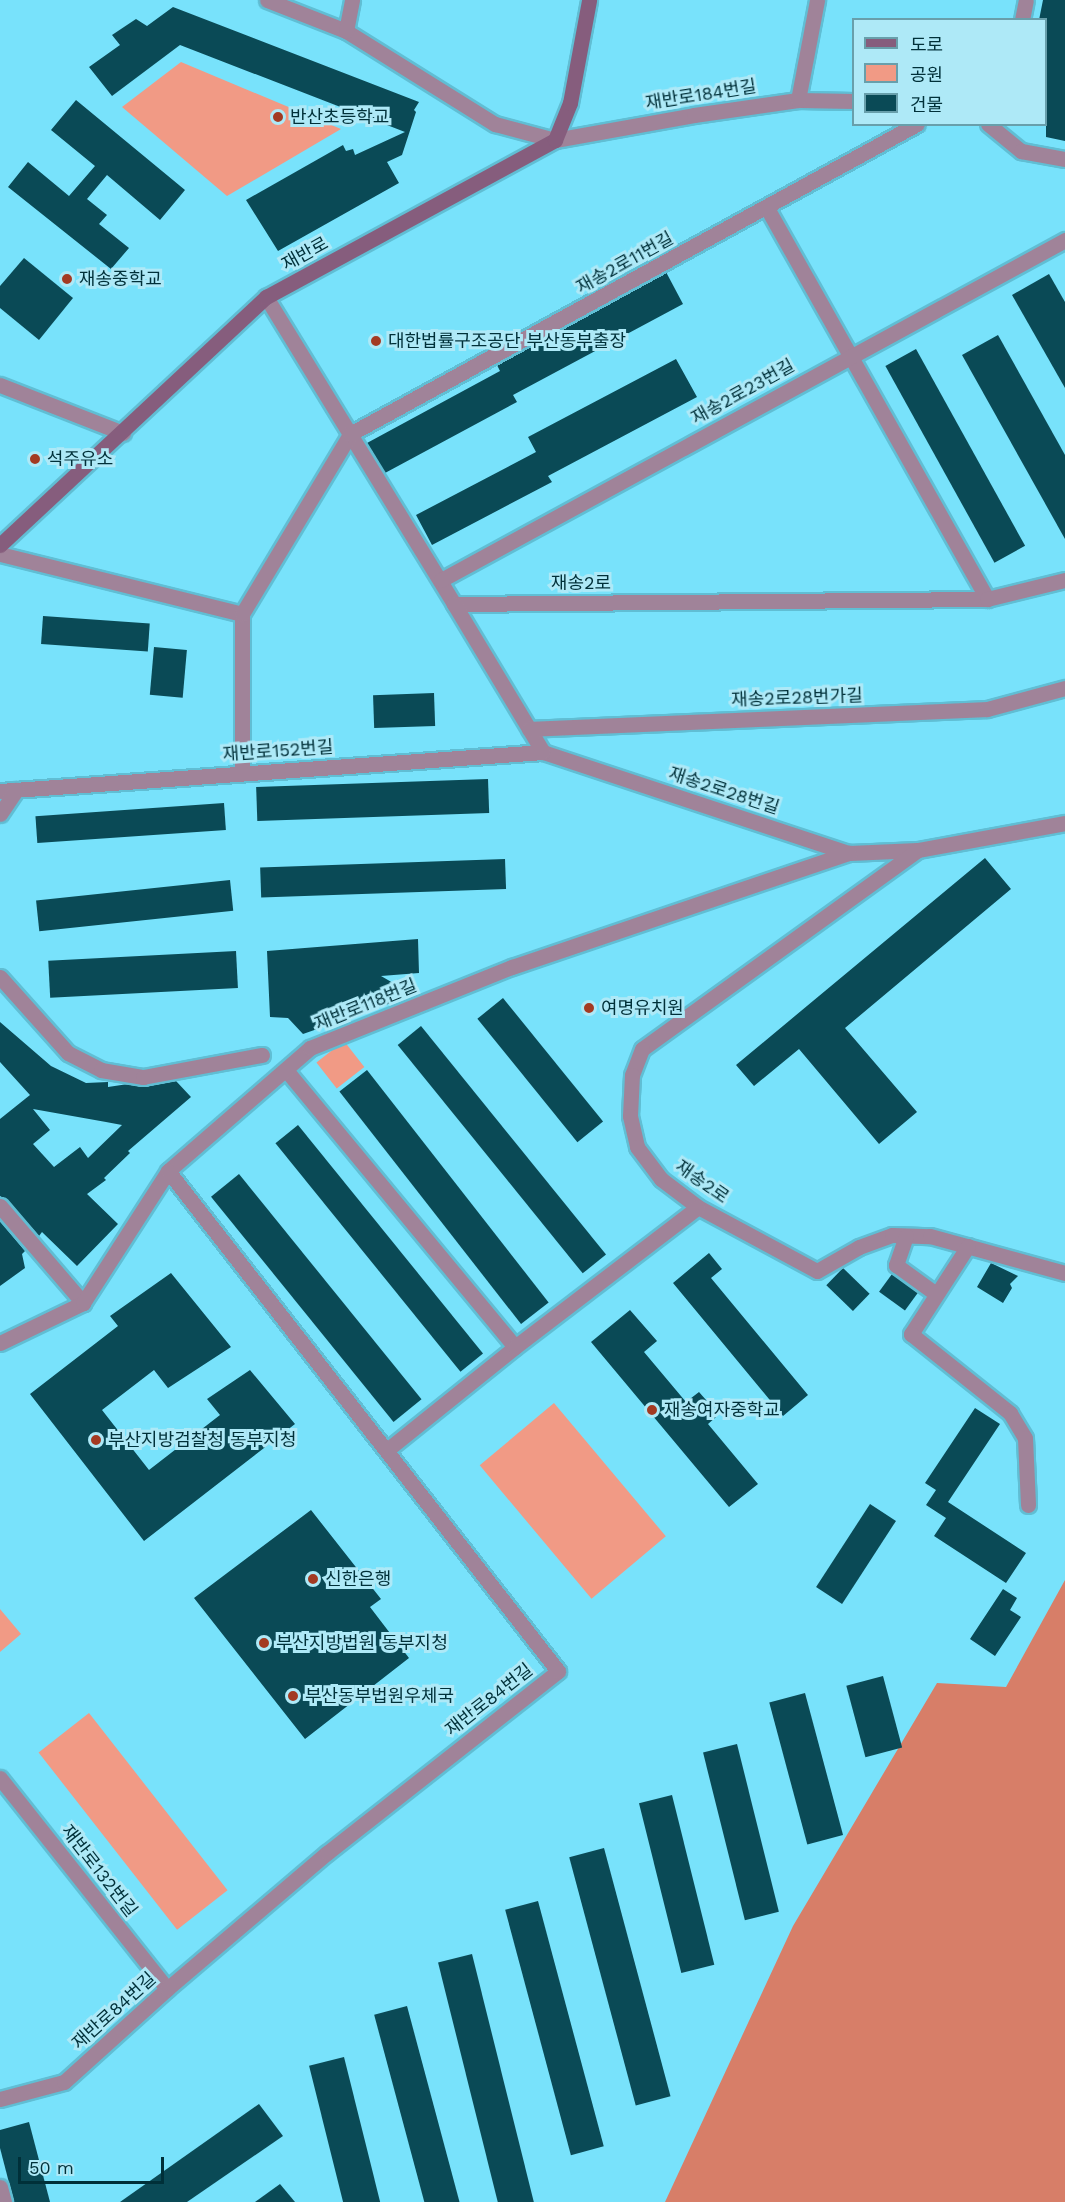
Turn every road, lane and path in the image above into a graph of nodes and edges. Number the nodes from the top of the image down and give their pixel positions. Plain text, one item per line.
1 (267, 0) edge
2 (352, 0) edge
3 (589, 0) edge
4 (817, 0) edge
5 (1026, 0) edge
6 (1022, 18) edge
7 (346, 31) junction
8 (798, 100) junction
9 (852, 101) edge
10 (913, 126) edge
11 (996, 127) edge
12 (555, 140) junction
13 (1065, 159) edge
14 (767, 207) junction
15 (1065, 240) edge
16 (266, 297) junction
17 (850, 356) junction
18 (0, 385) edge
19 (123, 433) junction
20 (350, 435) junction
21 (0, 545) edge
22 (0, 554) edge
23 (441, 580) junction
24 (1065, 580) edge
25 (987, 599) junction
26 (454, 604) junction
27 (242, 614) junction
28 (1065, 688) edge
29 (529, 729) junction
30 (543, 752) junction
31 (242, 773) junction
32 (16, 789) junction
33 (0, 791) edge
34 (0, 814) edge
35 (1065, 823) edge
36 (918, 850) junction
37 (849, 853) junction
38 (0, 977) edge
39 (262, 1055) dead end
40 (286, 1070) junction
41 (168, 1171) junction
42 (0, 1206) edge
43 (698, 1207) junction
44 (906, 1236) junction
45 (968, 1246) junction
46 (1065, 1273) edge
47 (936, 1294) junction
48 (83, 1303) junction
49 (0, 1343) edge
50 (514, 1347) junction
51 (387, 1450) junction
52 (1028, 1505) dead end
53 (0, 1778) edge
54 (167, 1989) junction
55 (0, 2099) edge
56 (0, 2187) edge
57 (4, 2202) edge

1 - 7 street
2 - 7 street
3 - 12 main road
4 - 8 street
5 - 6 street
7 - 12 street
8 - 9 street, 재반로184번길
8 - 12 street, 재반로184번길
10 - 14 street, 재송2로11번길
11 - 13 street
12 - 16 main road, 재반로
14 - 17 street
14 - 20 street, 재송2로11번길
15 - 17 street, 재송2로23번길
16 - 19 main road, 재반로
16 - 20 street
17 - 23 street, 재송2로23번길
17 - 25 street
18 - 19 street
19 - 21 main road, 재반로
20 - 23 street
20 - 27 street
22 - 27 street
23 - 26 street
24 - 25 street, 재송2로
25 - 26 street, 재송2로
26 - 29 street
27 - 31 street
28 - 29 street, 재송2로28번가길
29 - 30 street
30 - 31 street, 재반로152번길
30 - 37 street, 재송2로28번길
31 - 32 street, 재반로152번길
32 - 33 street, 재반로152번길
32 - 34 street
35 - 36 street, 재송2로28번길
36 - 37 street, 재송2로28번길
36 - 43 street, 재송2로
37 - 40 street, 재반로118번길
38 - 39 street
40 - 41 street, 재반로118번길
40 - 50 street
41 - 48 street, 재반로118번길
41 - 51 street
42 - 48 street
43 - 44 street, 재송2로
43 - 50 street
44 - 45 street, 재송2로
44 - 47 street
45 - 46 street, 재송2로
45 - 47 street
47 - 52 street
48 - 49 street
50 - 51 street
51 - 54 street, 재반로84번길
53 - 54 street, 재반로132번길
54 - 55 street, 재반로84번길
56 - 57 street

